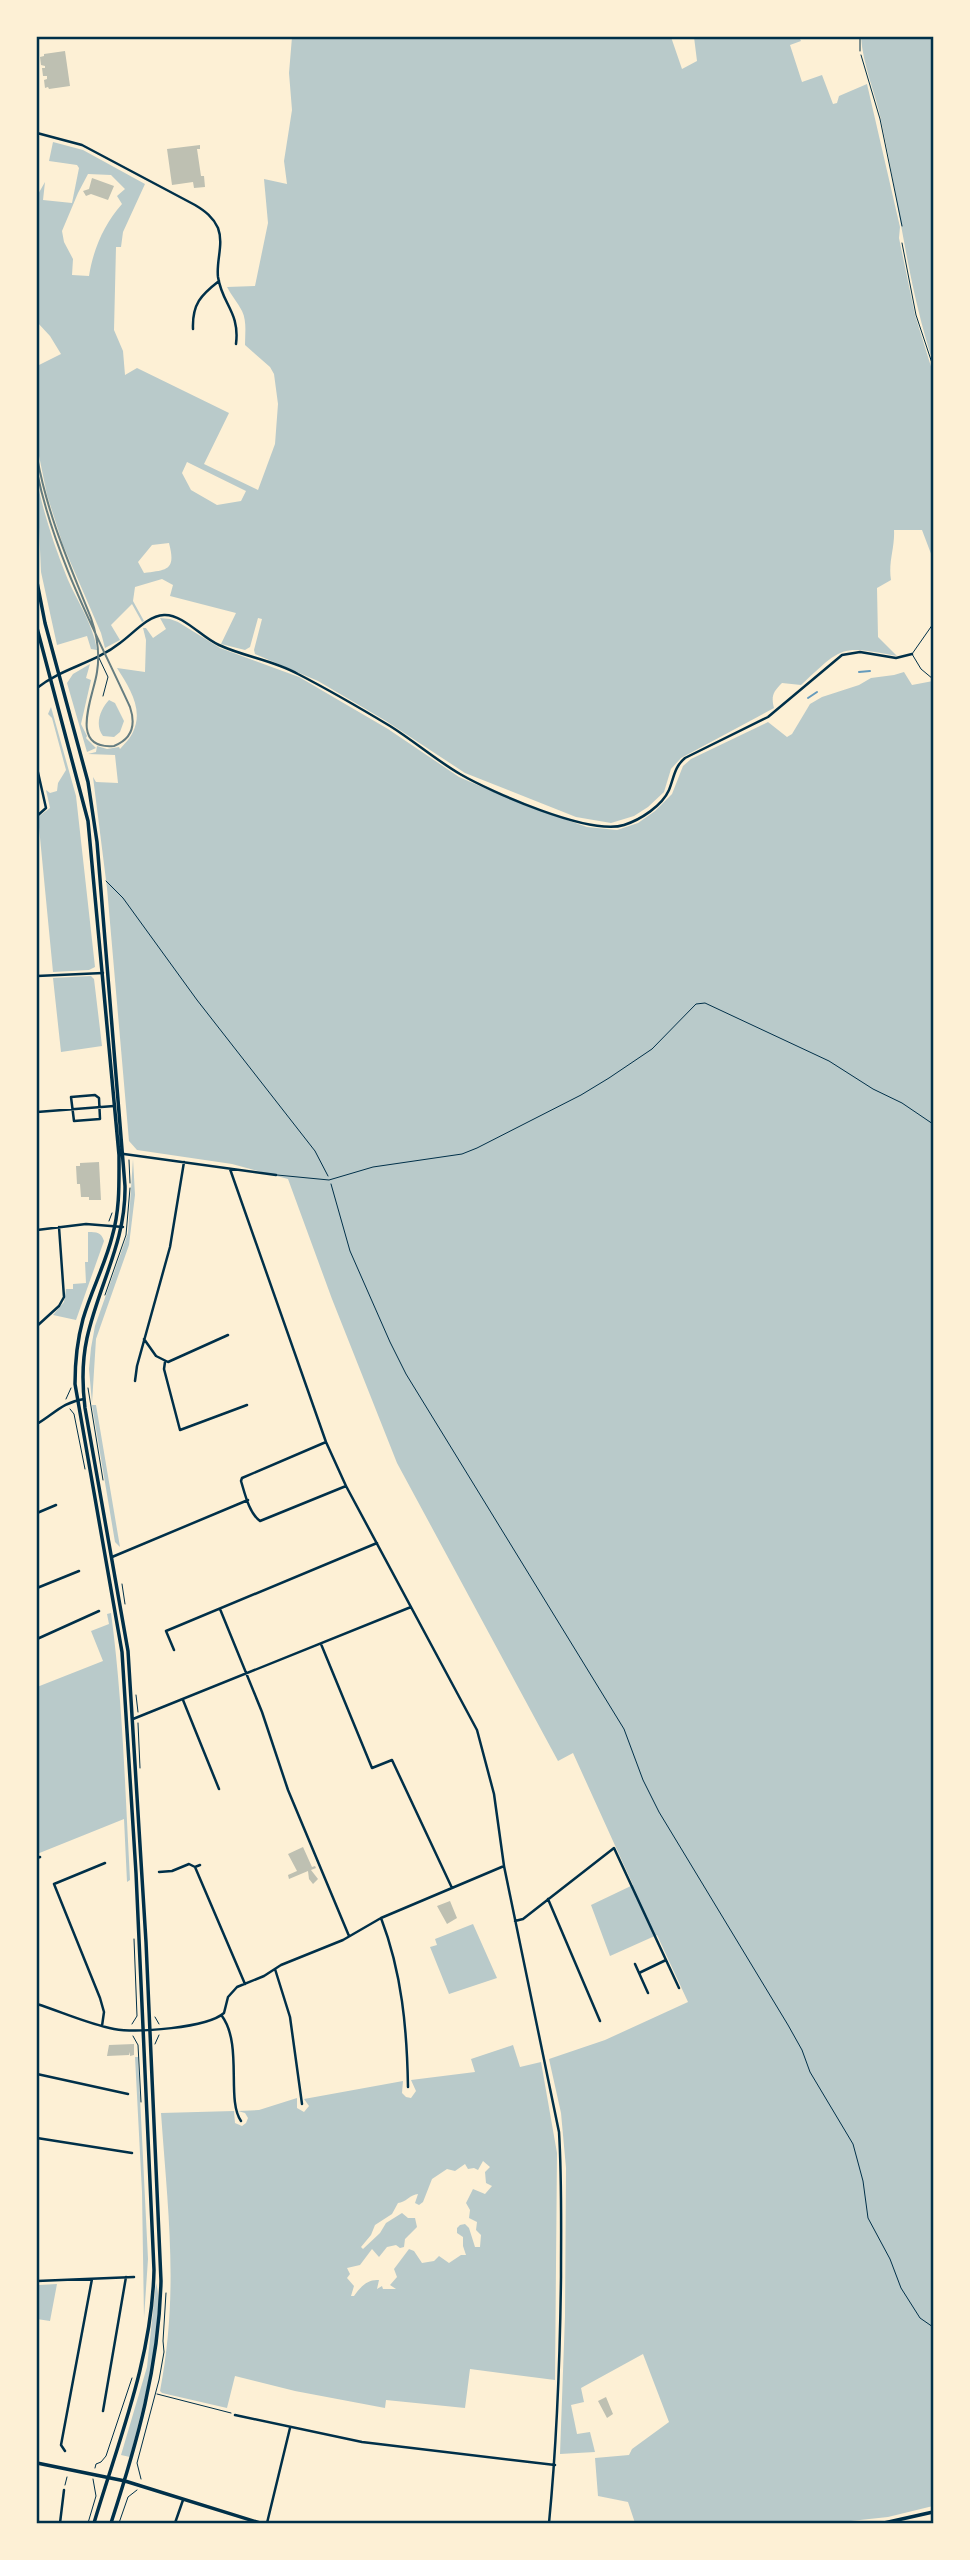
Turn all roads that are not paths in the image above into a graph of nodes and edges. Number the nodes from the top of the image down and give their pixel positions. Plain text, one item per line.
1 (860, 37) edge
2 (860, 51) road end
3 (37, 133) edge
4 (219, 281) junction
5 (193, 329) dead end
6 (236, 344) dead end
7 (37, 582) edge
8 (933, 624) edge
9 (37, 628) edge
10 (912, 654) junction
11 (98, 656) junction
12 (58, 673) junction
13 (50, 678) junction
14 (933, 679) edge
15 (37, 688) edge
16 (103, 696) dead end
17 (37, 768) edge
18 (37, 816) edge
19 (103, 973) junction
20 (37, 976) edge
21 (114, 1106) junction
22 (99, 1107) junction
23 (72, 1109) junction
24 (37, 1112) edge
25 (933, 1124) edge
26 (124, 1154) junction
27 (184, 1162) junction
28 (230, 1169) junction
29 (276, 1175) joint
30 (115, 1226) junction
31 (60, 1227) junction
32 (123, 1227) junction
33 (37, 1230) edge
34 (37, 1326) edge
35 (228, 1335) dead end
36 (144, 1339) junction
37 (165, 1362) junction
38 (135, 1381) dead end
39 (84, 1399) junction
40 (77, 1400) junction
41 (247, 1405) dead end
42 (37, 1424) edge
43 (326, 1442) junction
44 (346, 1486) junction
45 (248, 1500) junction
46 (56, 1505) dead end
47 (37, 1513) edge
48 (377, 1543) junction
49 (112, 1557) junction
50 (79, 1571) dead end
51 (37, 1588) edge
52 (411, 1607) junction
53 (220, 1609) junction
54 (99, 1611) dead end
55 (37, 1639) edge
56 (320, 1644) junction
57 (174, 1650) dead end
58 (246, 1674) junction
59 (183, 1700) junction
60 (133, 1719) junction
61 (219, 1789) dead end
62 (105, 1863) dead end
63 (200, 1865) dead end
64 (504, 1866) junction
65 (195, 1867) junction
66 (159, 1872) dead end
67 (452, 1888) junction
68 (548, 1899) junction
69 (380, 1918) junction
70 (515, 1921) junction
71 (349, 1936) junction
72 (666, 1960) junction
73 (635, 1964) dead end
74 (275, 1969) junction
75 (639, 1973) junction
76 (245, 1983) junction
77 (679, 1988) dead end
78 (648, 1993) dead end
79 (37, 2004) edge
80 (222, 2016) junction
81 (600, 2021) dead end
82 (102, 2025) junction
83 (142, 2029) junction
84 (150, 2029) junction
85 (37, 2074) edge
86 (408, 2088) dead end
87 (128, 2094) dead end
88 (302, 2104) dead end
89 (241, 2121) dead end
90 (37, 2138) edge
91 (132, 2153) dead end
92 (126, 2277) junction
93 (134, 2277) dead end
94 (92, 2279) junction
95 (37, 2281) edge
96 (103, 2411) dead end
97 (235, 2415) road end
98 (290, 2428) junction
99 (65, 2451) dead end
100 (37, 2463) edge
101 (555, 2465) junction
102 (108, 2477) junction
103 (125, 2481) junction
104 (64, 2490) road end
105 (183, 2500) junction
106 (933, 2512) edge
107 (60, 2523) edge
108 (94, 2523) edge
109 (111, 2523) edge
110 (175, 2523) edge
111 (260, 2523) edge
112 (267, 2523) edge
113 (549, 2523) edge
114 (884, 2523) edge

1 - 2 lane
3 - 4 street
4 - 5 street
4 - 6 street
7 - 12 main road
8 - 10 lane
9 - 13 main road
10 - 11 street
10 - 14 lane
11 - 12 street
11 - 16 lane
12 - 13 street
12 - 26 main road
13 - 15 street
13 - 19 main road
17 - 18 street
19 - 20 street
19 - 21 main road
21 - 22 street
21 - 30 main road
22 - 23 street
22 - 23 street
22 - 23 street
23 - 24 street
25 - 29 lane
26 - 27 street
26 - 32 main road
27 - 28 street
27 - 36 street
28 - 29 street
28 - 43 street
30 - 31 street
30 - 32 street
30 - 40 main road
31 - 33 street
31 - 34 street
32 - 39 main road
35 - 37 street
36 - 37 street
36 - 38 street
37 - 41 street
39 - 40 street
39 - 49 main road
40 - 42 street
40 - 83 main road
43 - 44 street
43 - 45 street
44 - 45 street
44 - 48 street
45 - 49 street
46 - 47 street
48 - 52 street
48 - 53 street
49 - 60 main road
50 - 51 street
52 - 56 street
52 - 64 street
53 - 57 street
53 - 58 street
54 - 55 street
56 - 58 street
56 - 67 street
58 - 59 street
58 - 71 street
59 - 60 street
59 - 61 street
60 - 84 main road
62 - 82 street
63 - 65 street
64 - 67 street
64 - 70 street
65 - 66 street
65 - 76 street
67 - 69 street
68 - 70 street
68 - 72 street
68 - 81 street
69 - 71 street
69 - 86 street
70 - 101 street
71 - 74 street
72 - 75 street
72 - 77 street
73 - 75 street
74 - 76 street
74 - 88 street
75 - 78 street
76 - 80 street
79 - 82 street
80 - 84 street
80 - 89 street
82 - 83 street
83 - 84 street
83 - 102 main road
84 - 103 main road
85 - 87 street
90 - 91 street
92 - 93 street
92 - 94 street
92 - 96 street
94 - 95 street
94 - 99 street
97 - 98 street
98 - 101 street
98 - 112 street
100 - 102 main road
101 - 113 street
102 - 103 main road
102 - 108 main road
103 - 105 main road
103 - 109 main road
104 - 107 street
105 - 110 street
105 - 111 main road
106 - 114 main road

